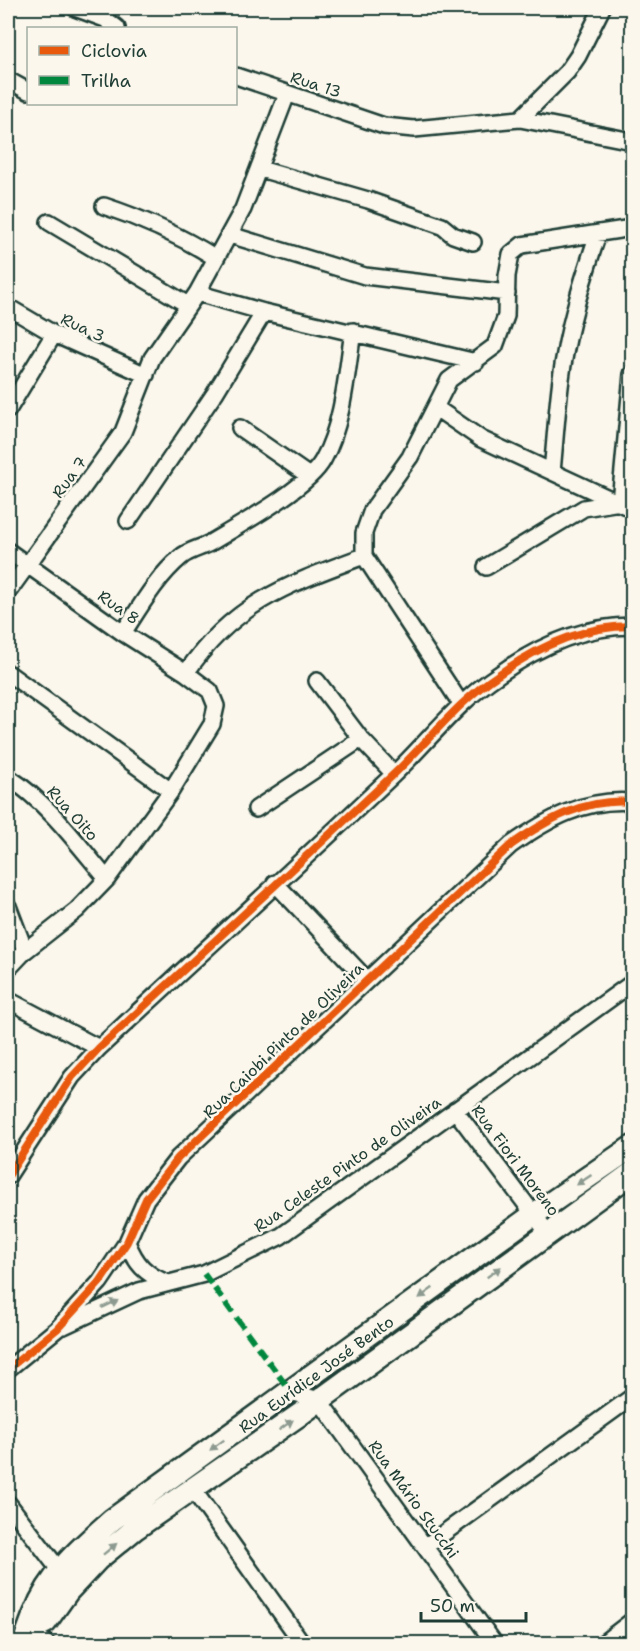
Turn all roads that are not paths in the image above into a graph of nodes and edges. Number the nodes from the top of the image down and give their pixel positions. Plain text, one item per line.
1 (75, 8) edge
2 (602, 8) edge
3 (110, 18) edge
4 (237, 76) edge
5 (8, 80) edge
6 (27, 90) edge
7 (287, 94) junction
8 (520, 119) junction
9 (633, 141) edge
10 (260, 169) junction
11 (104, 206) dead end
12 (49, 222) dead end
13 (633, 228) edge
14 (598, 234) junction
15 (230, 235) junction
16 (473, 242) dead end
17 (216, 258) junction
18 (507, 293) junction
19 (193, 299) junction
20 (8, 307) edge
21 (264, 312) junction
22 (353, 331) junction
23 (54, 334) junction
24 (476, 362) junction
25 (633, 374) edge
26 (146, 375) junction
27 (436, 408) junction
28 (8, 410) edge
29 (240, 428) dead end
30 (552, 472) junction
31 (309, 476) junction
32 (626, 506) edge
33 (128, 521) dead end
34 (8, 551) edge
35 (364, 556) junction
36 (28, 565) junction
37 (486, 567) dead end
38 (8, 592) edge
39 (633, 626) edge
40 (123, 633) junction
41 (186, 673) junction
42 (8, 674) edge
43 (317, 681) dead end
44 (461, 704) junction
45 (361, 740) junction
46 (394, 774) junction
47 (8, 777) edge
48 (171, 791) junction
49 (633, 802) edge
50 (256, 809) dead end
51 (107, 879) junction
52 (274, 883) junction
53 (8, 906) edge
54 (25, 951) junction
55 (8, 969) edge
56 (366, 979) junction
57 (633, 983) edge
58 (8, 1000) edge
59 (99, 1048) junction
60 (455, 1110) junction
61 (633, 1147) edge
62 (633, 1173) edge
63 (8, 1176) edge
64 (533, 1215) junction
65 (547, 1232) junction
66 (127, 1242) junction
67 (167, 1283) junction
68 (57, 1329) junction
69 (8, 1369) edge
70 (291, 1392) junction
71 (633, 1397) edge
72 (319, 1400) junction
73 (194, 1491) junction
74 (8, 1503) edge
75 (426, 1546) junction
76 (60, 1571) junction
77 (633, 1621) edge
78 (27, 1637) edge
79 (47, 1644) edge
80 (303, 1644) edge
81 (495, 1644) edge
82 (602, 1644) edge

1 - 3 street
2 - 8 street
4 - 7 street, Rua 13
5 - 6 street
7 - 8 street, Rua 13
7 - 10 street, Rua 7
8 - 9 street, Rua 13
10 - 15 street, Rua 7
10 - 16 street
11 - 17 street
12 - 19 street
13 - 14 street
14 - 18 street
14 - 30 street
15 - 17 street, Rua 7
15 - 18 street
17 - 19 street, Rua 7
18 - 24 street
19 - 21 street
19 - 26 street, Rua 7
20 - 23 street, Rua 3
21 - 22 street
21 - 33 street
22 - 24 street
22 - 31 street
23 - 26 street, Rua 3
23 - 28 street
24 - 27 street
25 - 32 street
26 - 36 street, Rua 7
27 - 30 street
27 - 35 street
29 - 31 street
30 - 32 street
31 - 40 street
32 - 37 street
34 - 36 street, Rua 8
35 - 41 street
35 - 44 street
36 - 38 street, Rua 7
36 - 40 street, Rua 8
39 - 44 street
40 - 41 street, Rua 8
41 - 48 street, Rua 8
42 - 48 street
43 - 45 street
44 - 46 street
45 - 46 street
45 - 50 street
46 - 52 street
47 - 51 street, Rua Oito
48 - 51 street
49 - 56 street, Rua Caiobi Pinto de Oliveira
51 - 54 street
52 - 56 street
52 - 59 street
53 - 54 street
54 - 55 street
56 - 66 street, Rua Caiobi Pinto de Oliveira
57 - 60 street, Rua Celeste Pinto de Oliveira
58 - 59 street
59 - 63 street
60 - 64 street, Rua Fiori Moreno
60 - 67 street, Rua Celeste Pinto de Oliveira
61 -> 64 street, Rua Eurídice José Bento
62 - 65 street, Rua Eurídice José Bento
64 - 65 street, Rua Fiori Moreno
64 -> 70 street, Rua Eurídice José Bento
72 -> 65 street, Rua Eurídice José Bento
66 - 67 street
66 - 68 street, Rua Caiobi Pinto de Oliveira
68 -> 67 street, Rua Celeste Pinto de Oliveira
68 - 69 street, Rua Caiobi Pinto de Oliveira
70 - 72 street
70 -> 76 street, Rua Eurídice José Bento
71 - 75 street
73 -> 72 street, Rua Eurídice José Bento
72 - 75 street, Rua Mário Stucchi
78 -> 73 street, Rua Eurídice José Bento
73 - 80 street
74 - 76 street
75 - 81 street, Rua Mário Stucchi
76 - 78 street, Rua Eurídice José Bento
77 - 82 street
78 - 79 street

